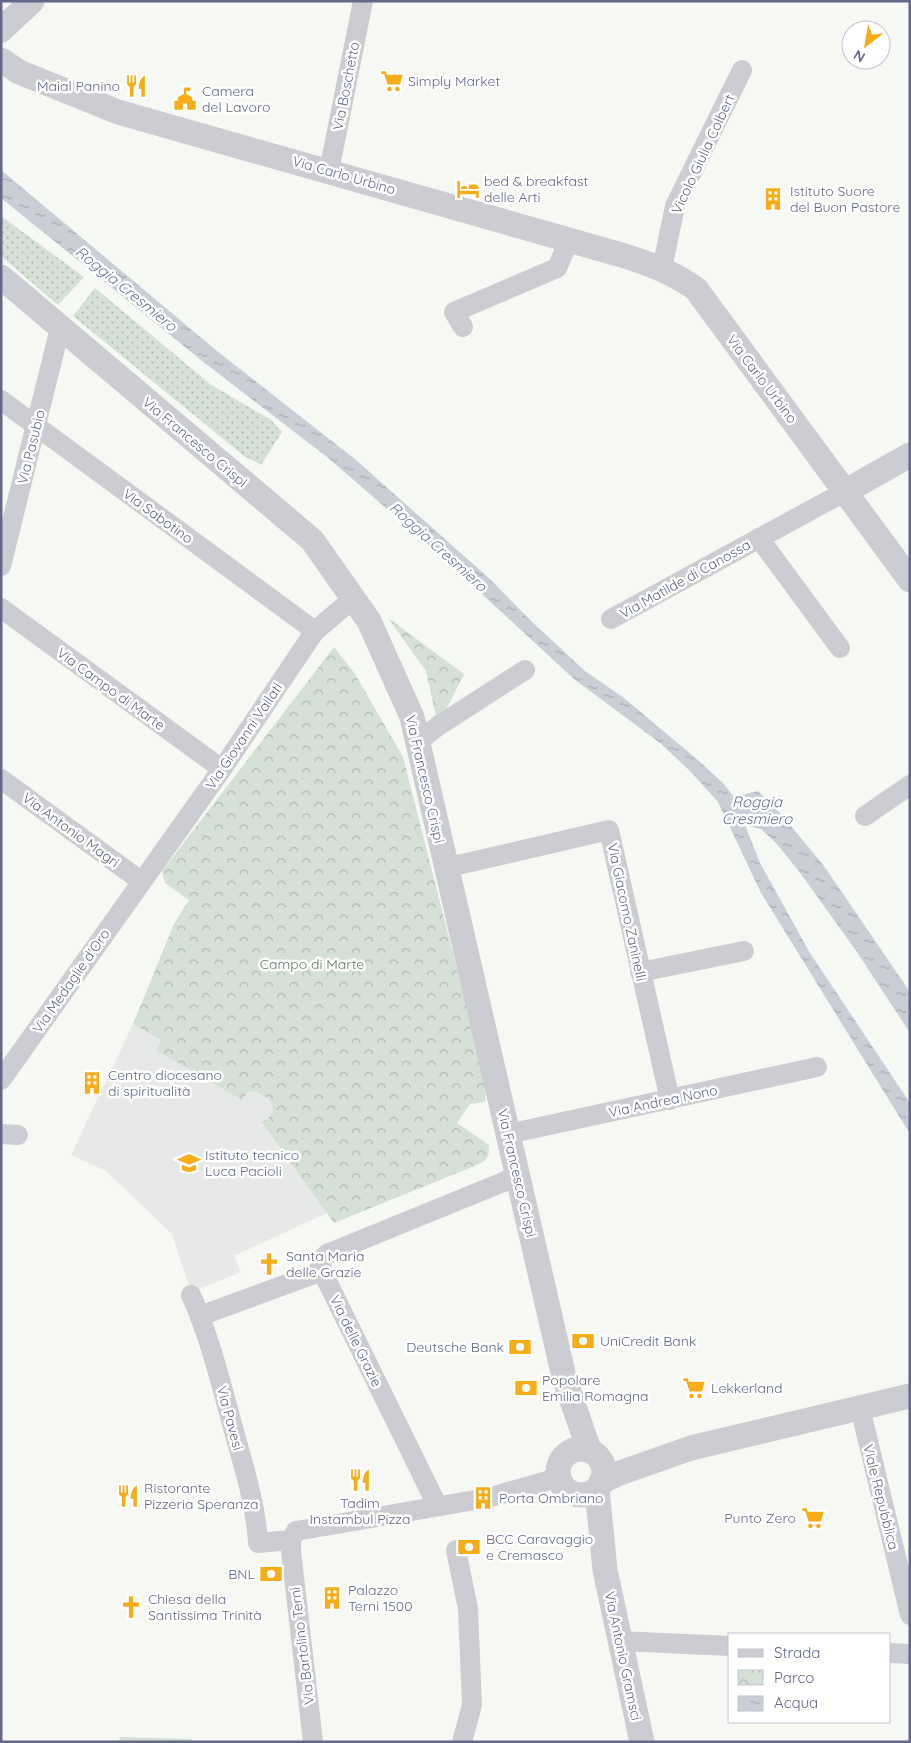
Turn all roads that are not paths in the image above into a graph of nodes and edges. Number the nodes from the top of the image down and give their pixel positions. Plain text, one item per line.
1 (11, 1) edge
2 (32, 1) edge
3 (363, 1) edge
4 (1, 10) edge
5 (1, 30) edge
6 (1, 60) edge
7 (742, 70) dead end
8 (1, 83) edge
9 (118, 112) junction
10 (330, 171) junction
11 (569, 240) junction
12 (662, 268) junction
13 (1, 277) edge
14 (463, 327) dead end
15 (60, 328) junction
16 (1, 400) edge
17 (37, 426) junction
18 (910, 455) edge
19 (846, 491) junction
20 (759, 538) junction
21 (1, 566) edge
22 (910, 580) edge
23 (354, 598) junction
24 (1, 608) edge
25 (611, 619) dead end
26 (315, 631) junction
27 (840, 648) dead end
28 (525, 670) dead end
29 (418, 742) junction
30 (222, 769) junction
31 (1, 778) edge
32 (910, 785) edge
33 (865, 816) dead end
34 (445, 868) junction
35 (141, 881) junction
36 (744, 951) dead end
37 (640, 972) junction
38 (817, 1067) dead end
39 (1, 1080) edge
40 (670, 1100) junction
41 (508, 1134) junction
42 (518, 1176) junction
43 (322, 1272) junction
44 (191, 1295) dead end
45 (200, 1316) junction
46 (910, 1396) edge
47 (860, 1408) junction
48 (691, 1448) junction
49 (576, 1465) junction
50 (599, 1486) junction
51 (437, 1505) junction
52 (291, 1545) junction
53 (456, 1550) dead end
54 (605, 1570) junction
55 (910, 1615) edge
56 (620, 1641) junction
57 (728, 1646) edge
58 (891, 1653) edge
59 (910, 1654) edge
60 (312, 1742) edge
61 (462, 1742) edge
62 (642, 1742) edge

1 - 4 street
2 - 5 street
3 - 10 street, Via Boschetto
6 - 9 street, Via Carlo Urbino
7 - 12 street, Vicolo Giulia Colbert
8 - 9 street, Via Carlo Urbino
9 - 10 street, Via Carlo Urbino
10 - 11 street, Via Carlo Urbino
11 - 12 street, Via Carlo Urbino
11 - 14 street
12 - 19 street, Via Carlo Urbino
13 - 15 street, Via Francesco Crispi
15 - 17 street, Via Pasubio
15 - 23 street, Via Francesco Crispi
16 - 17 street, Via Sabotino
17 - 21 street, Via Pasubio
17 - 26 street, Via Sabotino
18 - 19 street, Via Matilde di Canossa
19 - 20 street, Via Matilde di Canossa
19 - 22 street, Via Carlo Urbino
20 - 25 street, Via Matilde di Canossa
20 - 27 street, Via Matilde di Canossa
23 - 26 street, Via Giovanni Vailati
23 - 29 street, Via Francesco Crispi
24 - 30 street, Via Campo di Marte
26 - 30 street, Via Giovanni Vailati
28 - 29 street
29 - 34 street, Via Francesco Crispi
30 - 35 street, Via Giovanni Vailati
31 - 35 street, Via Antonio Magri
32 - 33 street
34 - 37 street, Via Giacomo Zaninelli
34 - 41 street, Via Francesco Crispi
35 - 39 street, Via Medaglie d'Oro
36 - 37 street
37 - 40 street, Via Giacomo Zaninelli
38 - 40 street, Via Andrea Nono
40 - 41 street, Via Andrea Nono
41 - 42 street, Via Francesco Crispi
42 - 43 street
42 - 49 street, Via Francesco Crispi
43 - 45 street
43 - 51 street, Via delle Grazie
44 - 45 street, Via Pavesi
45 - 52 street, Via Pavesi
46 - 47 street
47 - 48 street
47 - 55 street, Viale Repubblica
48 - 49 street
48 - 50 street
49 - 50 street, Via Antonio Gramsci
49 - 50 street
49 - 51 street
49 - 54 street, Via Antonio Gramsci
50 - 54 street, Via Antonio Gramsci
51 - 52 street
52 - 60 street, Via Bartolino Terni
53 - 61 street
54 - 56 street, Via Antonio Gramsci
56 - 57 street
56 - 62 street, Via Antonio Gramsci
58 - 59 street

